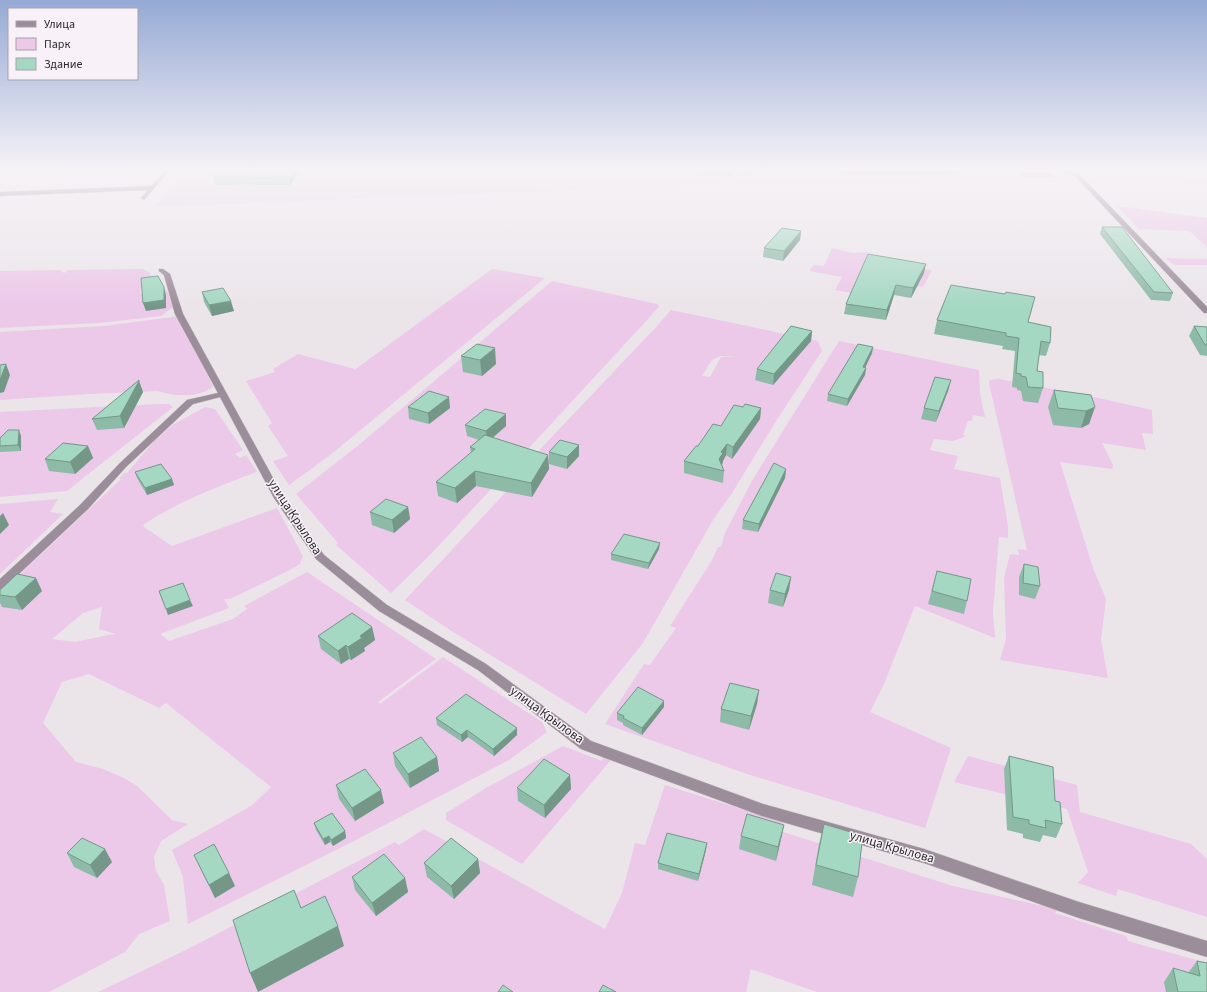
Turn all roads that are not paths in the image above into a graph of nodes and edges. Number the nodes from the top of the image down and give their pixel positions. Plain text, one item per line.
1 (1117, 215) edge
2 (161, 270) dead end
3 (1204, 303) edge
4 (1207, 311) edge
5 (223, 394) junction
6 (0, 585) edge
7 (1207, 949) edge

1 - 3 street
2 - 5 street, улица Крылова
3 - 4 street
5 - 6 street
5 - 7 street, улица Крылова

